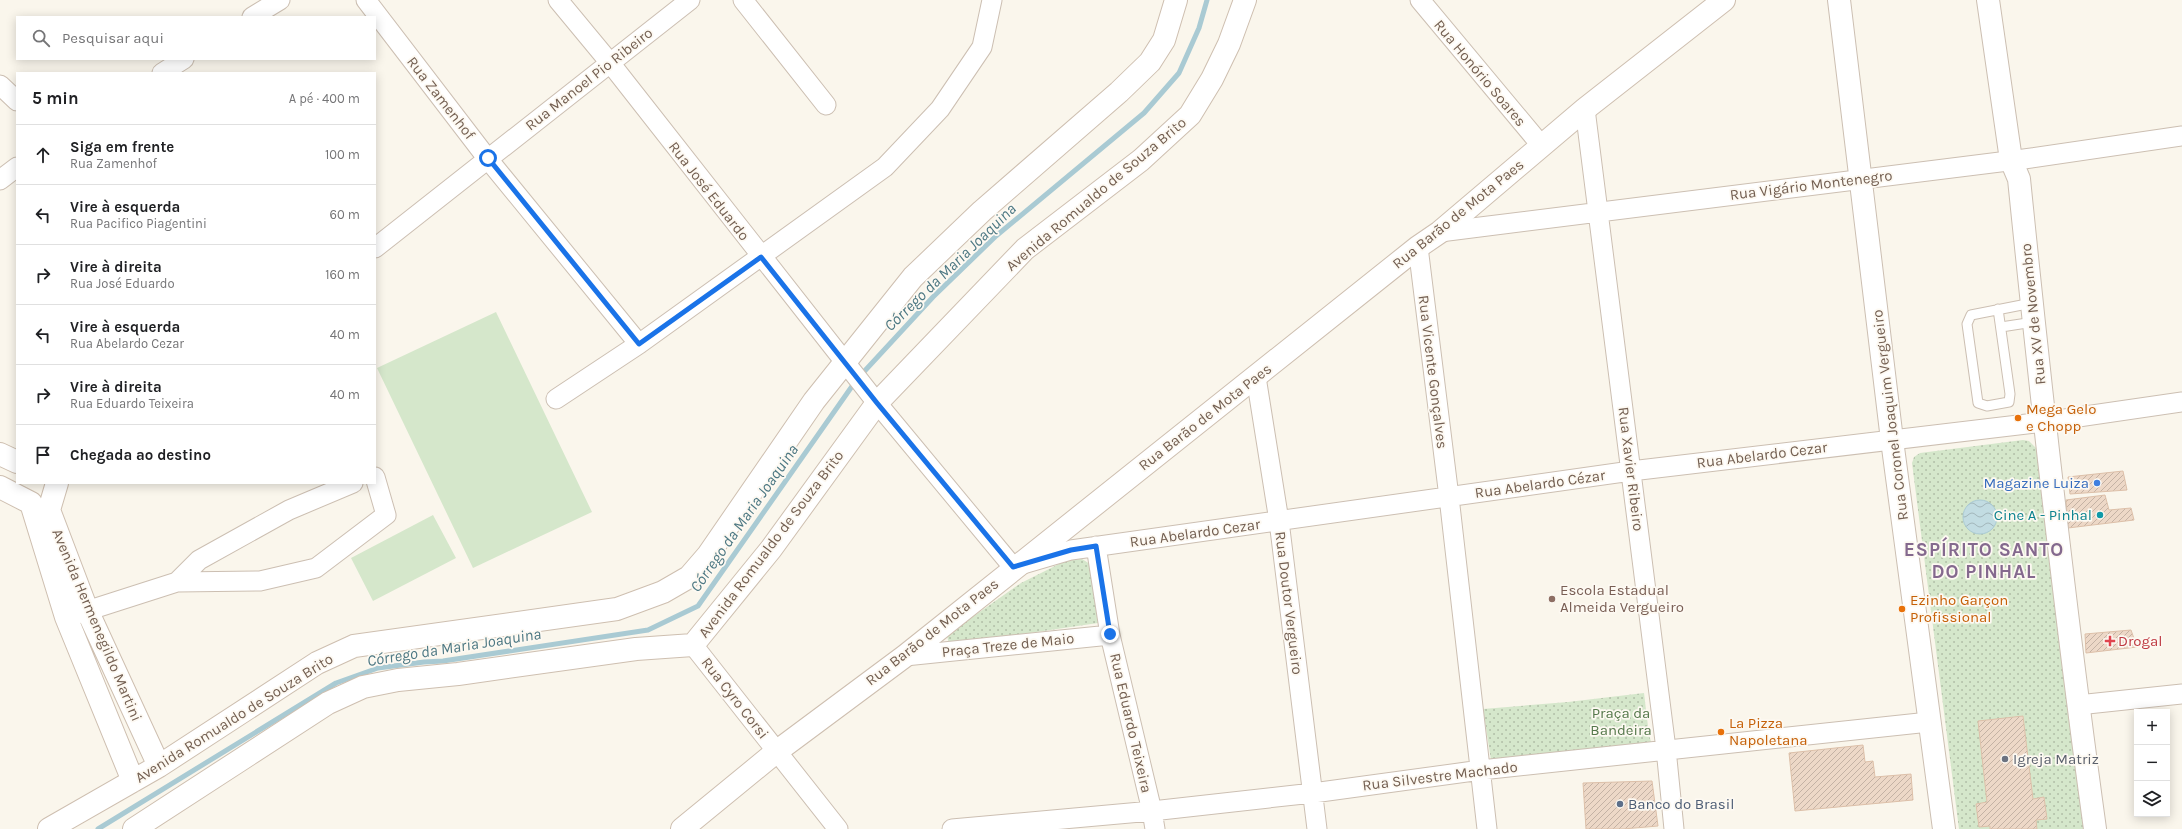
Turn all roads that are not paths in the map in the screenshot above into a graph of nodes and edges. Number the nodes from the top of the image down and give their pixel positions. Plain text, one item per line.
1 (280, 0) edge
2 (366, 0) edge
3 (558, 0) edge
4 (690, 0) edge
5 (743, 0) edge
6 (992, 0) edge
7 (1176, 0) edge
8 (1245, 0) edge
9 (1420, 0) edge
10 (1724, 0) edge
11 (1839, 0) edge
12 (1988, 0) edge
13 (2001, 0) edge
14 (254, 16) edge
15 (182, 60) edge
16 (611, 64) junction
17 (164, 72) edge
18 (0, 85) edge
19 (16, 100) edge
20 (826, 105) dead end
21 (1585, 109) junction
22 (2182, 136) edge
23 (1541, 145) junction
24 (488, 158) junction
25 (2018, 166) junction
26 (16, 168) edge
27 (1861, 179) junction
28 (0, 180) edge
29 (1598, 211) junction
30 (1440, 232) junction
31 (376, 247) edge
32 (1418, 247) junction
33 (761, 257) junction
34 (1998, 309) junction
35 (2033, 313) junction
36 (2001, 327) junction
37 (639, 344) junction
38 (845, 363) junction
39 (1256, 377) junction
40 (556, 398) dead end
41 (2182, 402) edge
42 (877, 403) junction
43 (2044, 422) junction
44 (1892, 440) junction
45 (0, 454) edge
46 (16, 462) edge
47 (1631, 471) junction
48 (376, 480) edge
49 (56, 484) edge
50 (57, 484) edge
51 (351, 484) edge
52 (0, 487) edge
53 (1449, 497) junction
54 (31, 503) junction
55 (1279, 521) junction
56 (1096, 546) junction
57 (1013, 567) junction
58 (177, 582) junction
59 (87, 610) junction
60 (66, 617) junction
61 (1110, 634) junction
62 (693, 645) junction
63 (905, 656) junction
64 (2182, 694) edge
65 (2078, 705) junction
66 (1929, 722) junction
67 (1666, 749) junction
68 (776, 752) junction
69 (159, 766) junction
70 (1481, 770) junction
71 (134, 781) junction
72 (1313, 793) junction
73 (1153, 820) edge
74 (49, 829) edge
75 (134, 829) edge
76 (682, 829) edge
77 (838, 829) edge
78 (952, 829) edge
79 (1317, 829) edge
80 (1487, 829) edge
81 (1674, 829) edge
82 (1944, 829) edge
83 (2095, 829) edge

1 - 14 street
2 - 24 street, Rua Zamenhof
3 - 16 street, Rua José Eduardo
4 - 16 street, Rua Manoel Pio Ribeiro
5 - 20 street
6 - 33 street
7 - 38 main road, Avenida Romualdo de Souza Brito
8 - 42 main road, Avenida Romualdo de Souza Brito
9 - 23 street, Rua Honório Soares
10 - 21 main road, Rua Barão de Mota Paes
11 - 27 main road, Rua Coronel Joaquim Vergueiro
12 - 25 main road, Rua XV de Novembro
13 - 25 main road, Rua XV de Novembro
15 - 17 street
16 - 24 street, Rua Manoel Pio Ribeiro
16 - 33 street, Rua José Eduardo
18 - 19 street
21 - 23 main road, Rua Barão de Mota Paes
21 - 29 street, Rua Xavier Ribeiro
22 - 25 street, Rua Vigário Montenegro
23 - 30 main road, Rua Barão de Mota Paes
24 - 31 street, Rua Manoel Pio Ribeiro
24 - 37 street, Rua Zamenhof
25 - 27 street, Rua Vigário Montenegro
25 - 35 main road, Rua XV de Novembro
26 - 28 street
27 - 29 street, Rua Vigário Montenegro
27 - 44 main road, Rua Coronel Joaquim Vergueiro
29 - 30 street, Rua Vigário Montenegro
29 - 47 street, Rua Xavier Ribeiro
30 - 32 main road, Rua Barão de Mota Paes
32 - 39 main road, Rua Barão de Mota Paes
32 - 53 street, Rua Vicente Gonçalves
33 - 37 street
33 - 38 street, Rua José Eduardo
34 - 35 lane
34 - 36 lane
34 - 36 lane
35 - 36 lane
35 - 43 main road, Rua XV de Novembro
37 - 40 street
38 - 42 street, Rua José Eduardo
38 - 69 main road, Avenida Romualdo de Souza Brito
39 - 55 street, Rua Doutor Vergueiro
39 - 57 main road, Rua Barão de Mota Paes
41 - 43 street, Rua Abelardo Cezar
42 - 57 street, Rua José Eduardo
42 - 62 main road, Avenida Romualdo de Souza Brito
43 - 44 street, Rua Abelardo Cezar
43 - 65 main road, Rua XV de Novembro
44 - 47 street, Rua Abelardo Cezar
44 - 66 main road, Rua Coronel Joaquim Vergueiro
45 - 46 main road
47 - 53 street, Rua Abelardo Cézar
47 - 67 street, Rua Xavier Ribeiro
48 - 58 street
49 - 54 street
50 - 59 main road, Avenida Hermenegildo Martini
51 - 58 street
52 - 54 main road
53 - 55 street, Rua Abelardo Cezar
53 - 70 street
54 - 60 main road, Avenida Hermenegildo Martini
55 - 56 street, Rua Abelardo Cezar
55 - 72 street, Rua Doutor Vergueiro
56 - 57 street, Rua Abelardo Cezar
56 - 61 street, Rua Eduardo Teixeira
57 - 63 main road, Rua Barão de Mota Paes
58 - 59 street
59 - 60 street
59 - 69 main road, Avenida Hermenegildo Martini
60 - 71 main road, Avenida Hermenegildo Martini
61 - 63 street, Praça Treze de Maio
61 - 73 street, Rua Eduardo Teixeira
62 - 68 street, Rua Cyro Corsi
62 - 75 main road, Avenida Romualdo de Souza Brito
63 - 68 main road, Rua Barão de Mota Paes
64 - 65 street
65 - 83 main road, Rua XV de Novembro
66 - 67 street, Rua Silvestre Machado
66 - 82 main road, Rua Coronel Joaquim Vergueiro
67 - 70 street, Rua Silvestre Machado
67 - 81 street, Rua Xavier Ribeiro
68 - 76 main road, Rua Barão de Mota Paes
68 - 77 street, Rua Cyro Corsi
69 - 71 main road, Avenida Romualdo de Souza Brito
70 - 72 street, Rua Silvestre Machado
70 - 80 street
71 - 74 main road, Avenida Romualdo de Souza Brito
72 - 73 street, Rua Silvestre Machado
72 - 79 street, Rua Doutor Vergueiro
73 - 78 street, Rua Silvestre Machado

